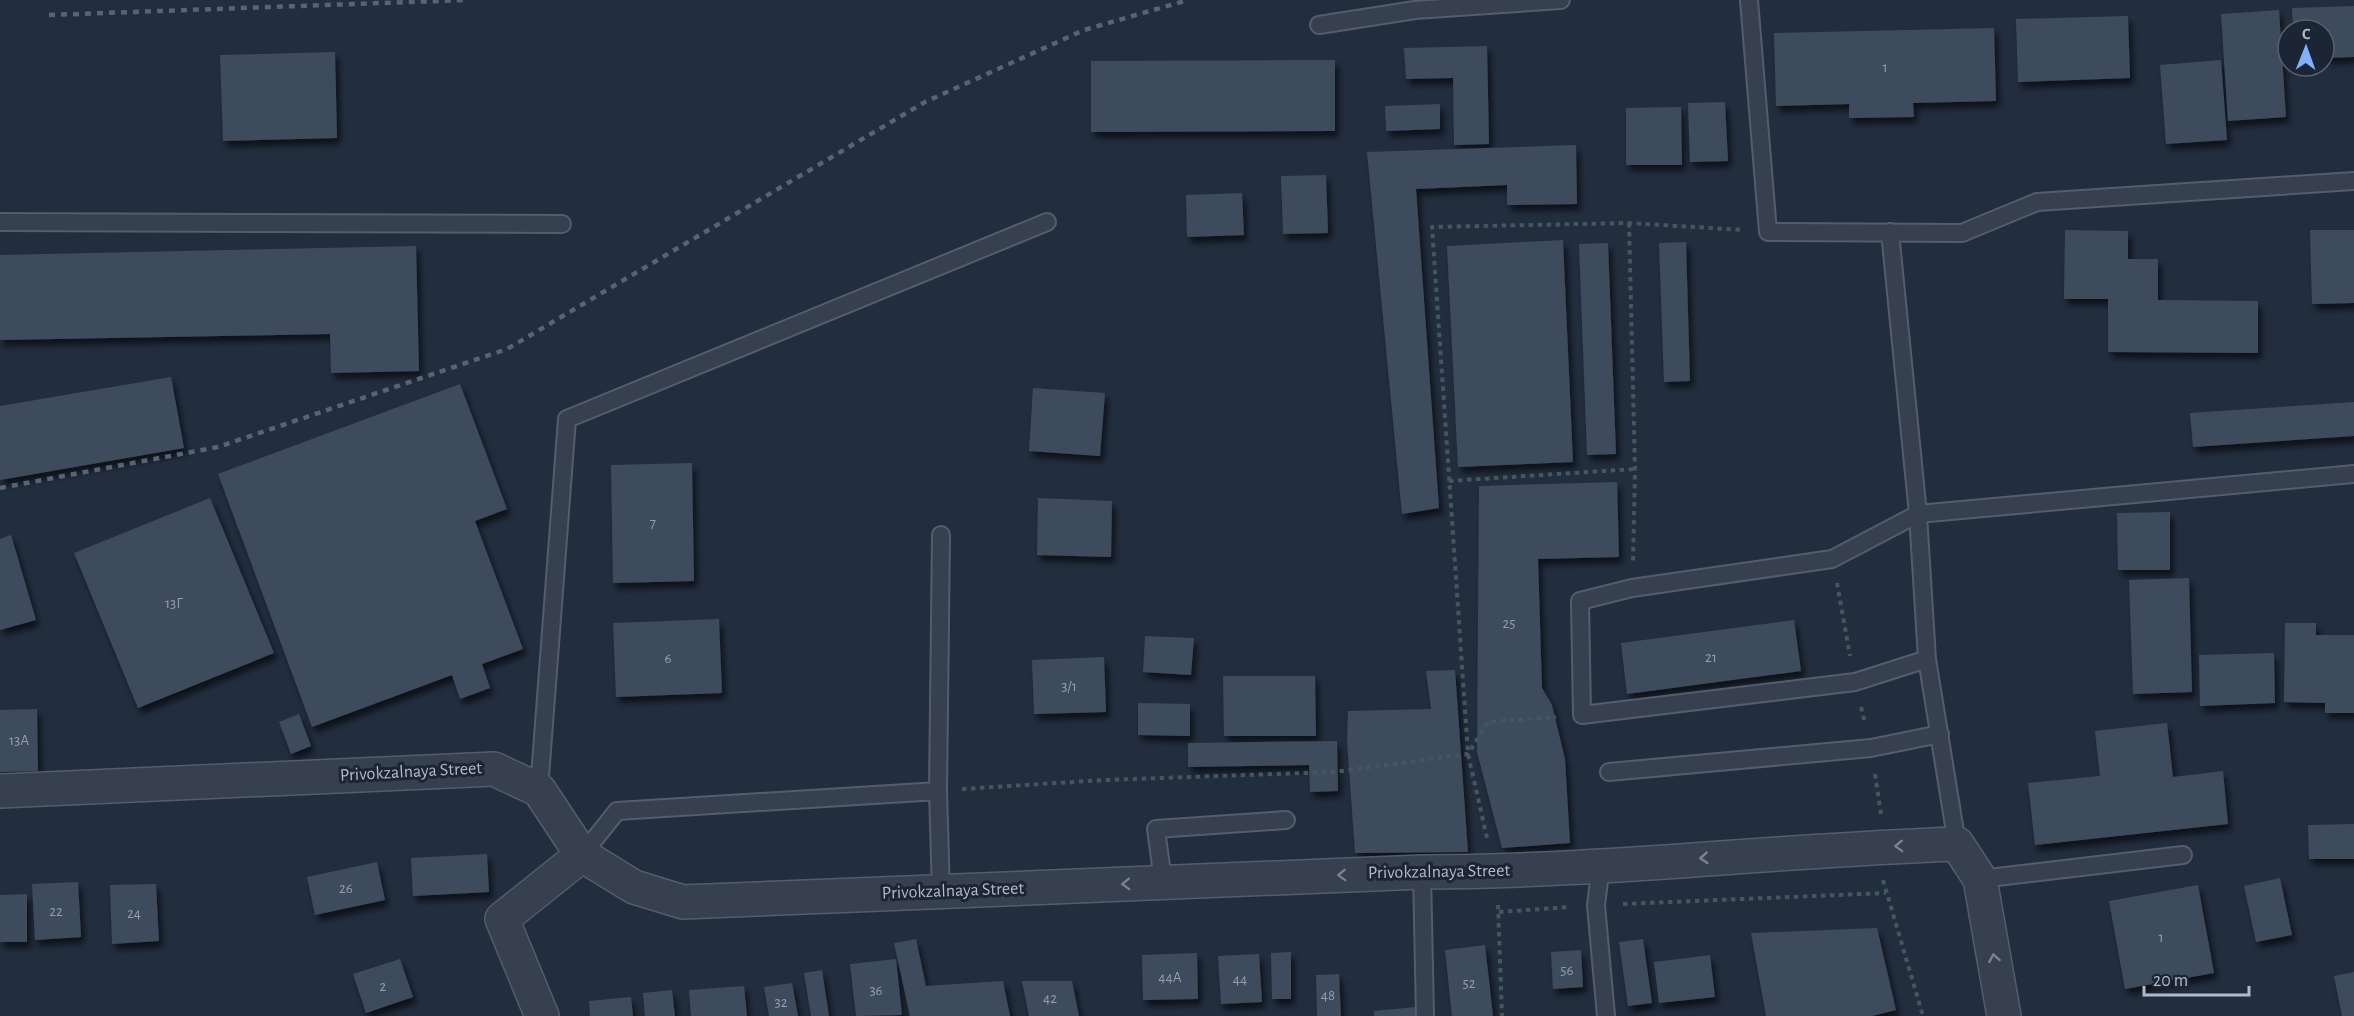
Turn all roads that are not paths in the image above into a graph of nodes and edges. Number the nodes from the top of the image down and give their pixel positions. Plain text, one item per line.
1 (1561, 0) edge
2 (1749, 0) edge
3 (1319, 25) dead end
4 (2354, 181) edge
5 (0, 222) edge
6 (1047, 222) dead end
7 (562, 225) dead end
8 (1890, 232) junction
9 (2354, 474) edge
10 (1918, 514) junction
11 (941, 535) dead end
12 (1927, 659) junction
13 (1940, 734) junction
14 (1609, 772) dead end
15 (539, 790) junction
16 (0, 791) edge
17 (938, 791) junction
18 (1286, 820) dead end
19 (1957, 844) junction
20 (582, 855) junction
21 (2183, 855) dead end
22 (1601, 865) junction
23 (1422, 872) junction
24 (1980, 879) junction
25 (1159, 882) junction
26 (941, 891) junction
27 (542, 1016) edge
28 (1425, 1016) edge
29 (1606, 1016) edge
30 (2004, 1016) edge

1 - 3 lane
2 - 8 lane
4 - 8 lane
5 - 7 lane
6 - 15 lane
8 - 10 lane
9 - 10 lane
10 - 12 lane
10 - 12 lane
11 - 17 lane
12 - 13 lane
13 - 14 lane
13 - 19 lane
15 - 16 street, Privokzalnaya Street
15 - 20 street, Privokzalnaya Street
17 - 20 lane
17 - 26 lane
18 - 25 lane
19 -> 22 street, Privokzalnaya Street
19 - 24 street
20 - 26 street, Privokzalnaya Street
20 - 27 street
21 - 24 lane
22 - 23 street, Privokzalnaya Street
22 - 29 lane
23 -> 25 street, Privokzalnaya Street
23 - 28 lane
30 -> 24 street
25 -> 26 street, Privokzalnaya Street

